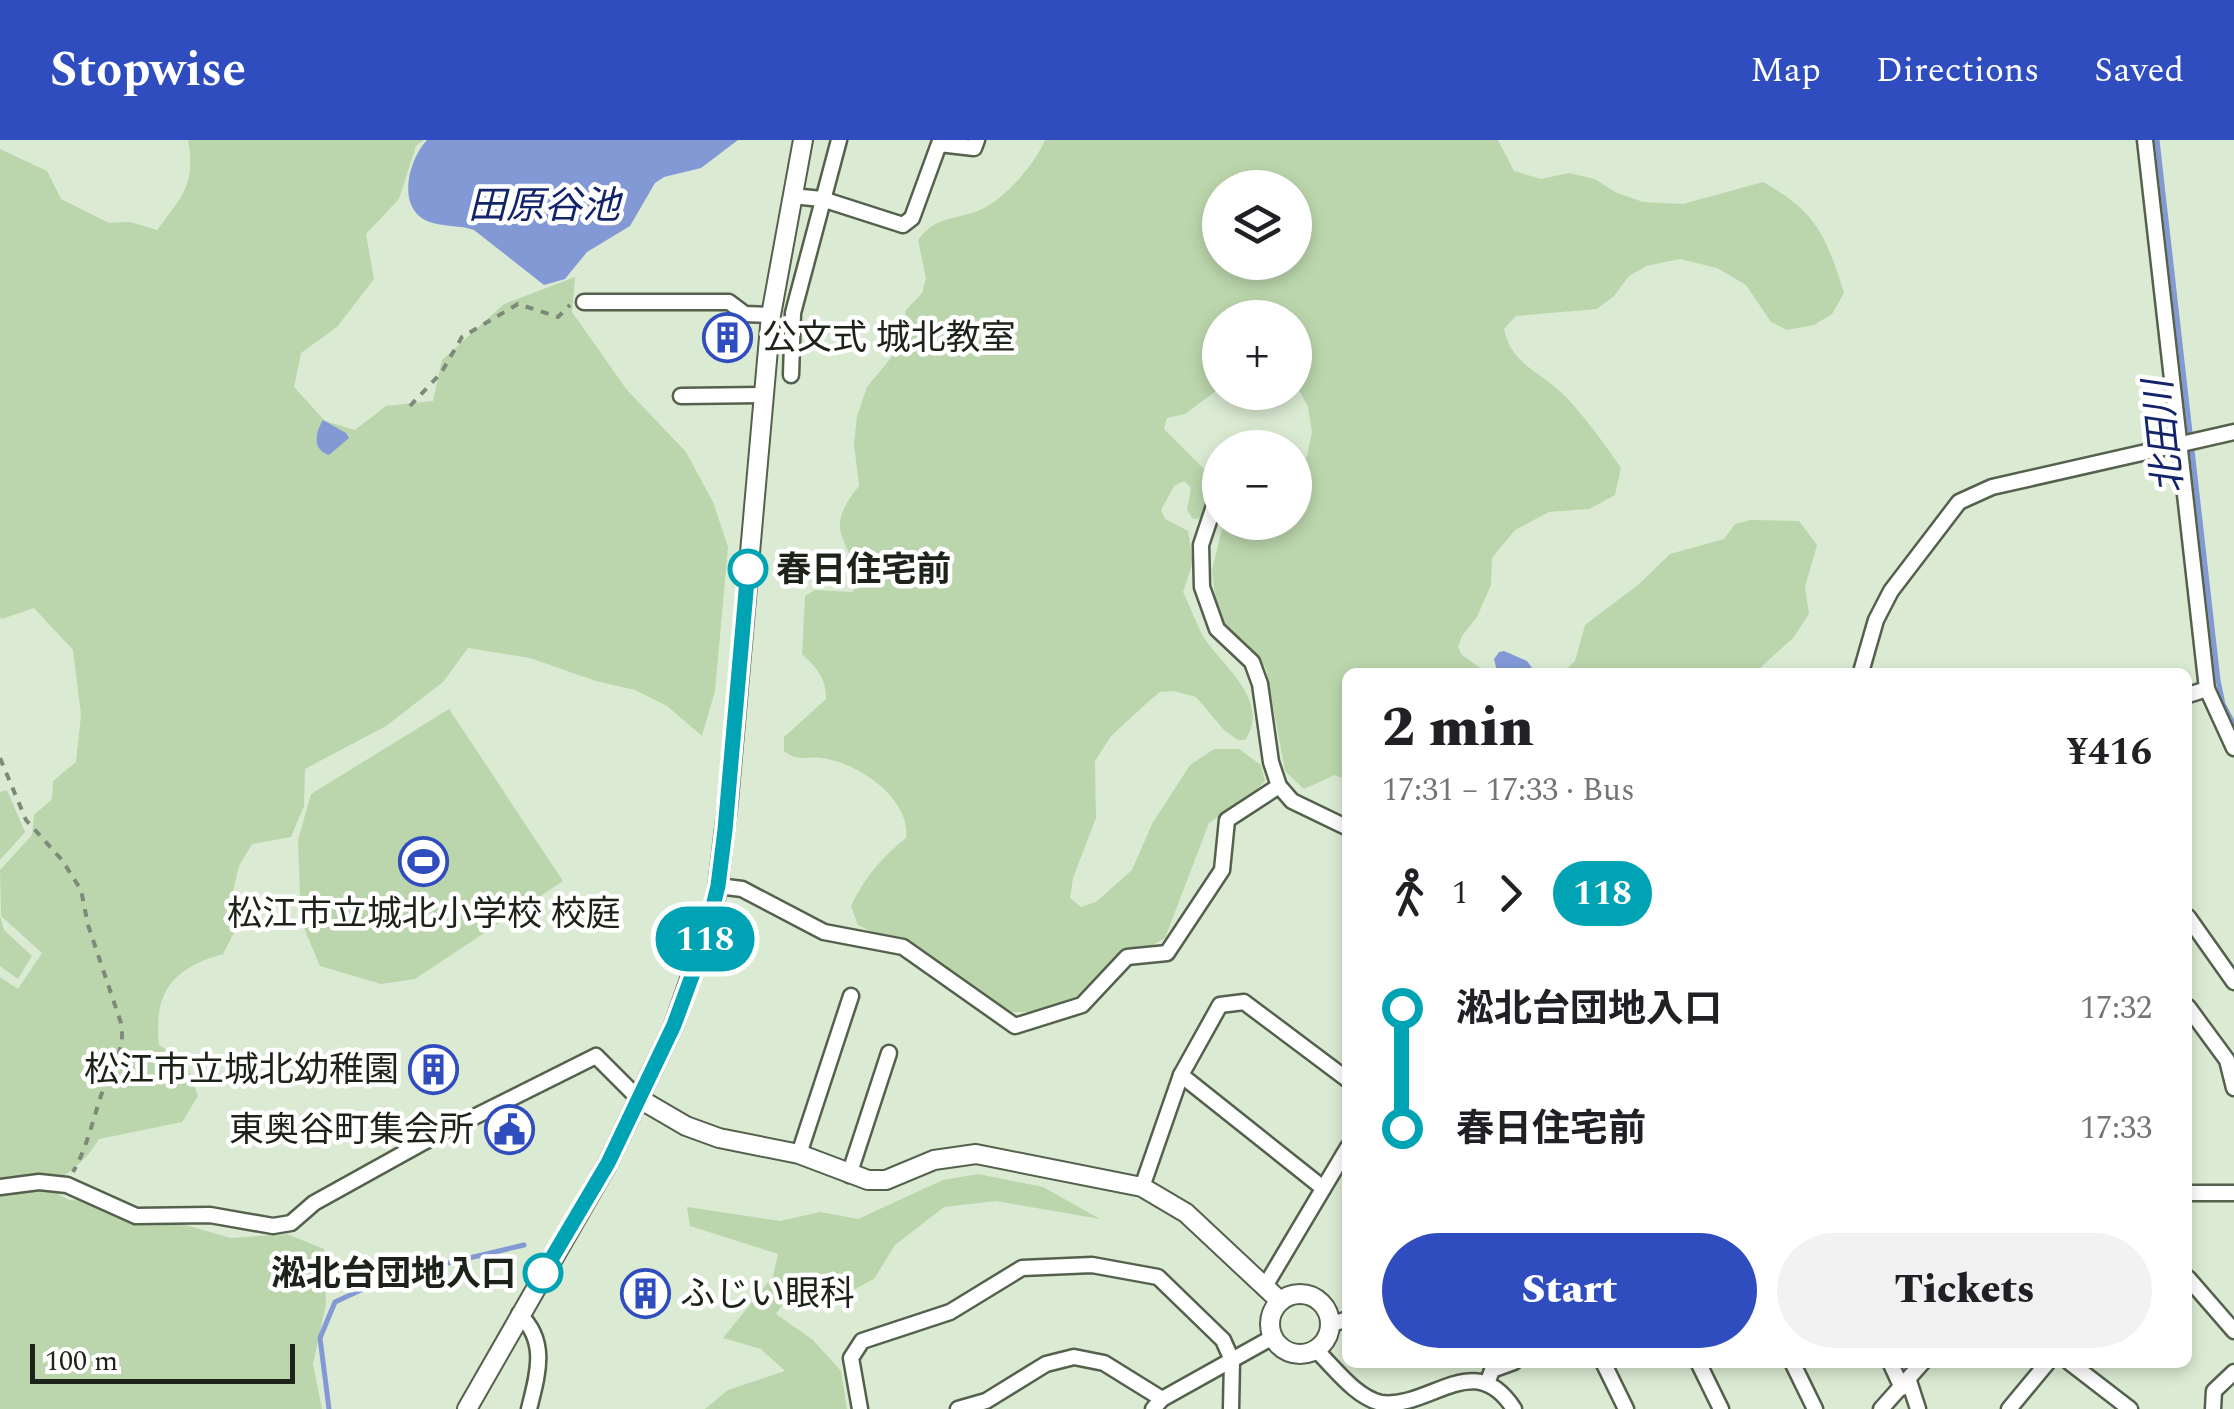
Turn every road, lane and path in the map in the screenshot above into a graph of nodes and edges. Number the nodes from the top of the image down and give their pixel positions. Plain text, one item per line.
1 (802, 140) edge
2 (839, 140) edge
3 (977, 140) edge
4 (2145, 140) edge
5 (792, 196) junction
6 (822, 199) junction
7 (584, 302) joint
8 (771, 315) junction
9 (791, 375) dead end
10 (762, 395) junction
11 (681, 396) dead end
12 (410, 406) dead end
13 (2234, 432) edge
14 (2179, 447) junction
15 (1203, 540) edge
16 (1862, 668) edge
17 (2207, 689) junction
18 (2192, 694) edge
19 (2234, 748) edge
20 (0, 758) edge
21 (1279, 786) junction
22 (1342, 825) edge
23 (718, 886) junction
24 (2192, 922) edge
25 (2234, 982) edge
26 (851, 996) dead end
27 (2192, 1013) edge
28 (889, 1053) dead end
29 (2230, 1059) edge
30 (1181, 1075) junction
31 (1342, 1076) edge
32 (2234, 1088) edge
33 (638, 1098) junction
34 (799, 1154) junction
35 (1342, 1157) edge
36 (849, 1175) junction
37 (68, 1185) junction
38 (0, 1187) edge
39 (1142, 1187) junction
40 (1323, 1188) junction
41 (2234, 1192) edge
42 (2192, 1193) edge
43 (2192, 1283) edge
44 (1264, 1288) junction
45 (1280, 1301) junction
46 (519, 1314) junction
47 (1338, 1322) edge
48 (2234, 1331) edge
49 (1273, 1338) junction
50 (1315, 1350) junction
51 (1232, 1360) junction
52 (1498, 1368) edge
53 (1606, 1368) edge
54 (1701, 1368) edge
55 (1795, 1368) edge
56 (1894, 1368) edge
57 (1918, 1368) edge
58 (2043, 1368) edge
59 (2077, 1368) edge
60 (2234, 1372) edge
61 (1487, 1384) junction
62 (1906, 1384) junction
63 (1157, 1404) edge
64 (2207, 1407) edge
65 (467, 1409) edge
66 (529, 1409) edge
67 (860, 1409) edge
68 (958, 1409) edge
69 (1230, 1409) edge
70 (1514, 1409) edge
71 (1626, 1409) edge
72 (1721, 1409) edge
73 (1815, 1409) edge
74 (1881, 1409) edge
75 (1918, 1409) edge
76 (2009, 1409) edge
77 (2130, 1409) edge

1 - 5 street
2 - 6 street
3 - 6 street
4 - 14 street
5 - 6 street
5 - 8 street
6 - 9 street
7 - 8 street
7 - 12 path
8 - 10 street
10 - 11 street
10 - 23 street
13 - 14 street
14 - 16 street
14 - 17 street
15 - 21 street
17 - 18 street
17 - 19 street
20 - 37 path
21 - 22 street
21 - 23 street
23 - 33 street
24 - 25 street
26 - 34 street
27 - 29 street
28 - 36 street
29 - 32 street
30 - 31 street
30 - 39 street
30 - 40 street
33 - 34 street
33 - 37 street
33 - 46 street
34 - 36 street
35 - 40 street
36 - 39 street
37 - 38 street
39 - 44 street
40 - 44 street
41 - 42 street
43 - 48 street
44 - 45 street
45 - 47 street
45 - 49 street
46 - 65 street
46 - 66 street
47 - 50 street
49 - 50 street
49 - 51 street
50 - 61 street
51 - 63 street
51 - 67 street
51 - 69 street
52 - 61 street
53 - 71 street
54 - 72 street
55 - 73 street
56 - 62 street
57 - 62 street
58 - 76 street
59 - 77 street
60 - 64 street
61 - 70 street
62 - 74 street
62 - 75 street
63 - 68 street

